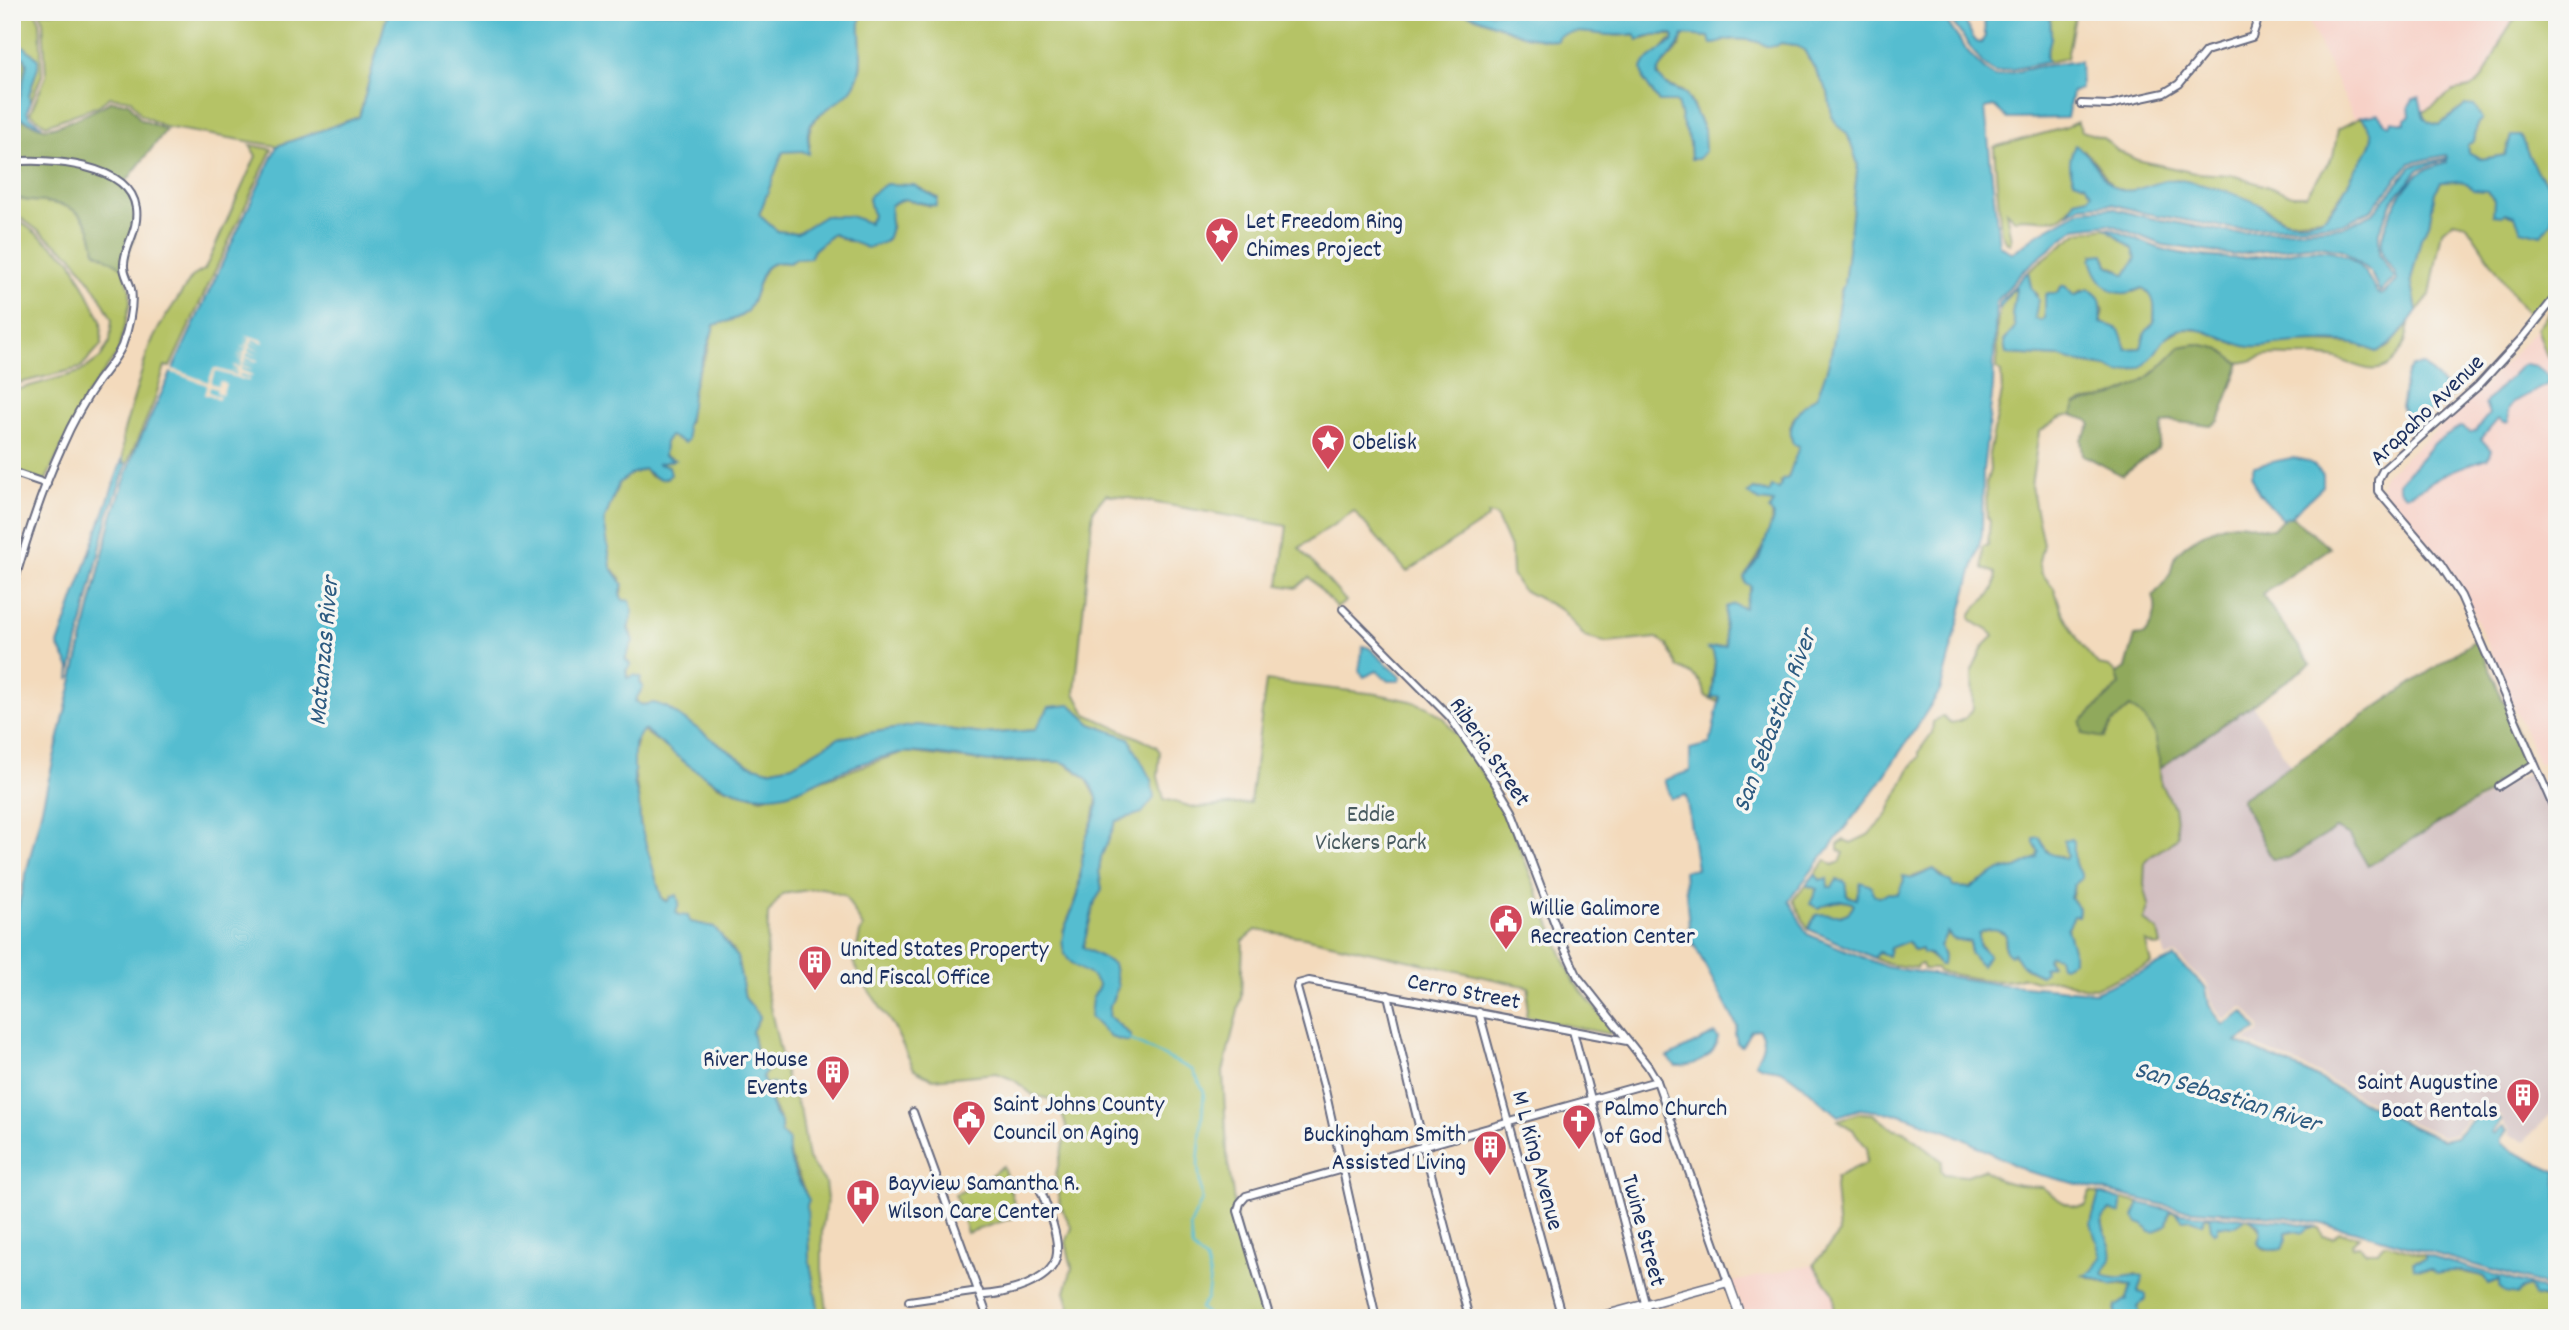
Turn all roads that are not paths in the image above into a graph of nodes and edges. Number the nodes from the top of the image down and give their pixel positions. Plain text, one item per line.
1 (2260, 12) edge
2 (2081, 104) dead end
3 (12, 162) edge
4 (2557, 295) edge
5 (12, 472) edge
6 (47, 484) junction
7 (12, 591) edge
8 (1343, 609) dead end
9 (2534, 764) junction
10 (2499, 786) dead end
11 (2557, 815) edge
12 (1388, 995) junction
13 (1479, 1012) junction
14 (1573, 1031) junction
15 (1627, 1041) junction
16 (1657, 1081) junction
17 (1590, 1101) junction
18 (913, 1112) dead end
19 (1509, 1124) junction
20 (1424, 1147) junction
21 (1343, 1171) junction
22 (1036, 1178) dead end
23 (1728, 1282) junction
24 (980, 1293) junction
25 (909, 1301) dead end
26 (1645, 1304) junction
27 (988, 1318) edge
28 (1270, 1318) edge
29 (1377, 1318) edge
30 (1469, 1318) edge
31 (1562, 1318) edge
32 (1595, 1318) edge
33 (1649, 1318) edge
34 (1741, 1318) edge

1 - 2 street
3 - 6 street
4 - 9 street, Arapaho Avenue
5 - 6 street
6 - 7 street
8 - 15 street, Riberia Street
9 - 10 street
9 - 11 street, Arapaho Avenue
12 - 13 street, Cerro Street
12 - 20 street
12 - 21 street, Cerro Street
13 - 14 street, Cerro Street
13 - 19 street, M L King Avenue
14 - 15 street, Cerro Street
14 - 17 street, Twine Street
15 - 16 street, Riberia Street
16 - 17 street
16 - 23 street, Riberia Street
17 - 19 street
17 - 26 street, Twine Street
18 - 24 street
19 - 20 street
19 - 31 street, M L King Avenue
20 - 21 street
20 - 30 street
21 - 28 street
21 - 29 street
22 - 24 street
23 - 26 street
23 - 34 street, Riberia Street
24 - 25 street
24 - 27 street
26 - 32 street
26 - 33 street, Twine Street

